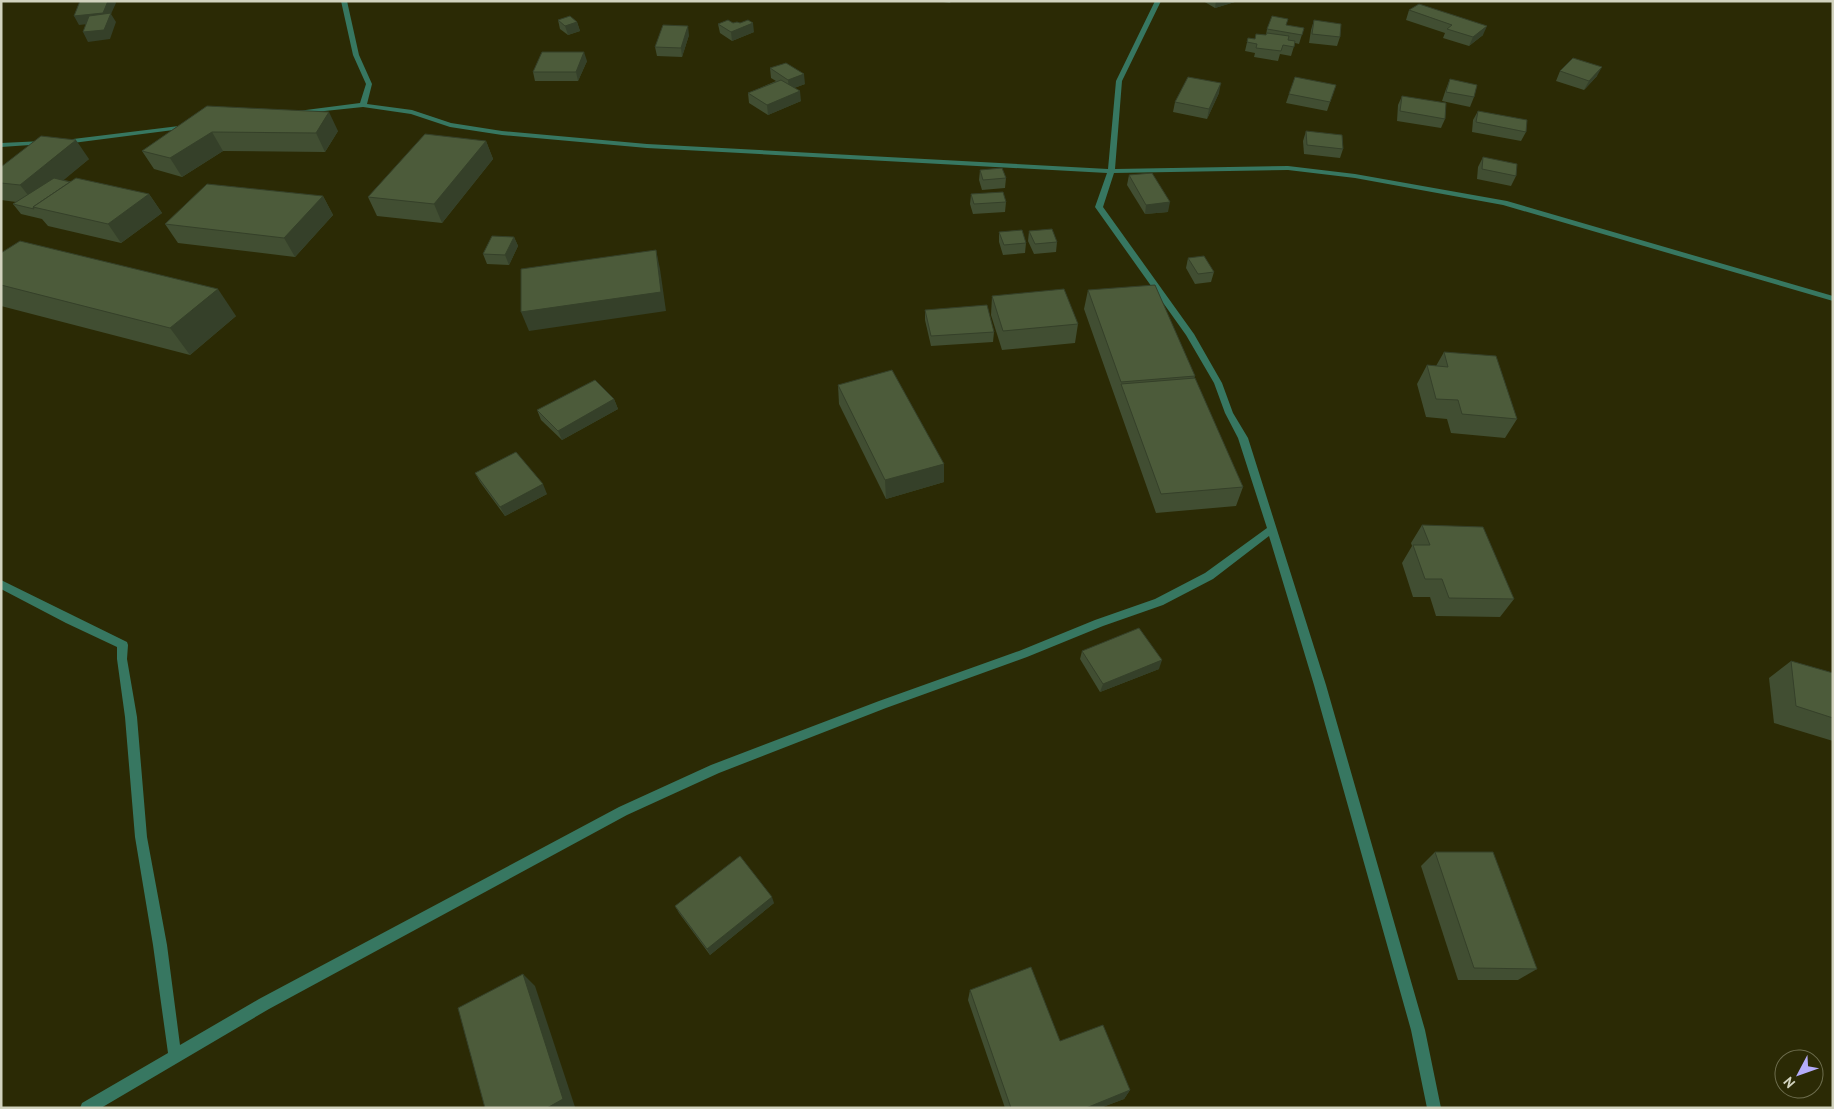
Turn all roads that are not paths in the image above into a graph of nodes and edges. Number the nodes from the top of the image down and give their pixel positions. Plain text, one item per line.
1 (344, 1) edge
2 (1158, 1) edge
3 (363, 105) junction
4 (293, 114) edge
5 (194, 126) edge
6 (1, 145) edge
7 (1111, 171) junction
8 (1833, 299) edge
9 (1272, 529) junction
10 (1, 584) edge
11 (175, 1057) junction
12 (87, 1108) edge
13 (1434, 1108) edge

1 - 3 street
2 - 7 street
3 - 4 street
3 - 7 street
5 - 6 street
7 - 8 street
7 - 9 street
9 - 11 street
9 - 13 street
10 - 11 street
11 - 12 street

